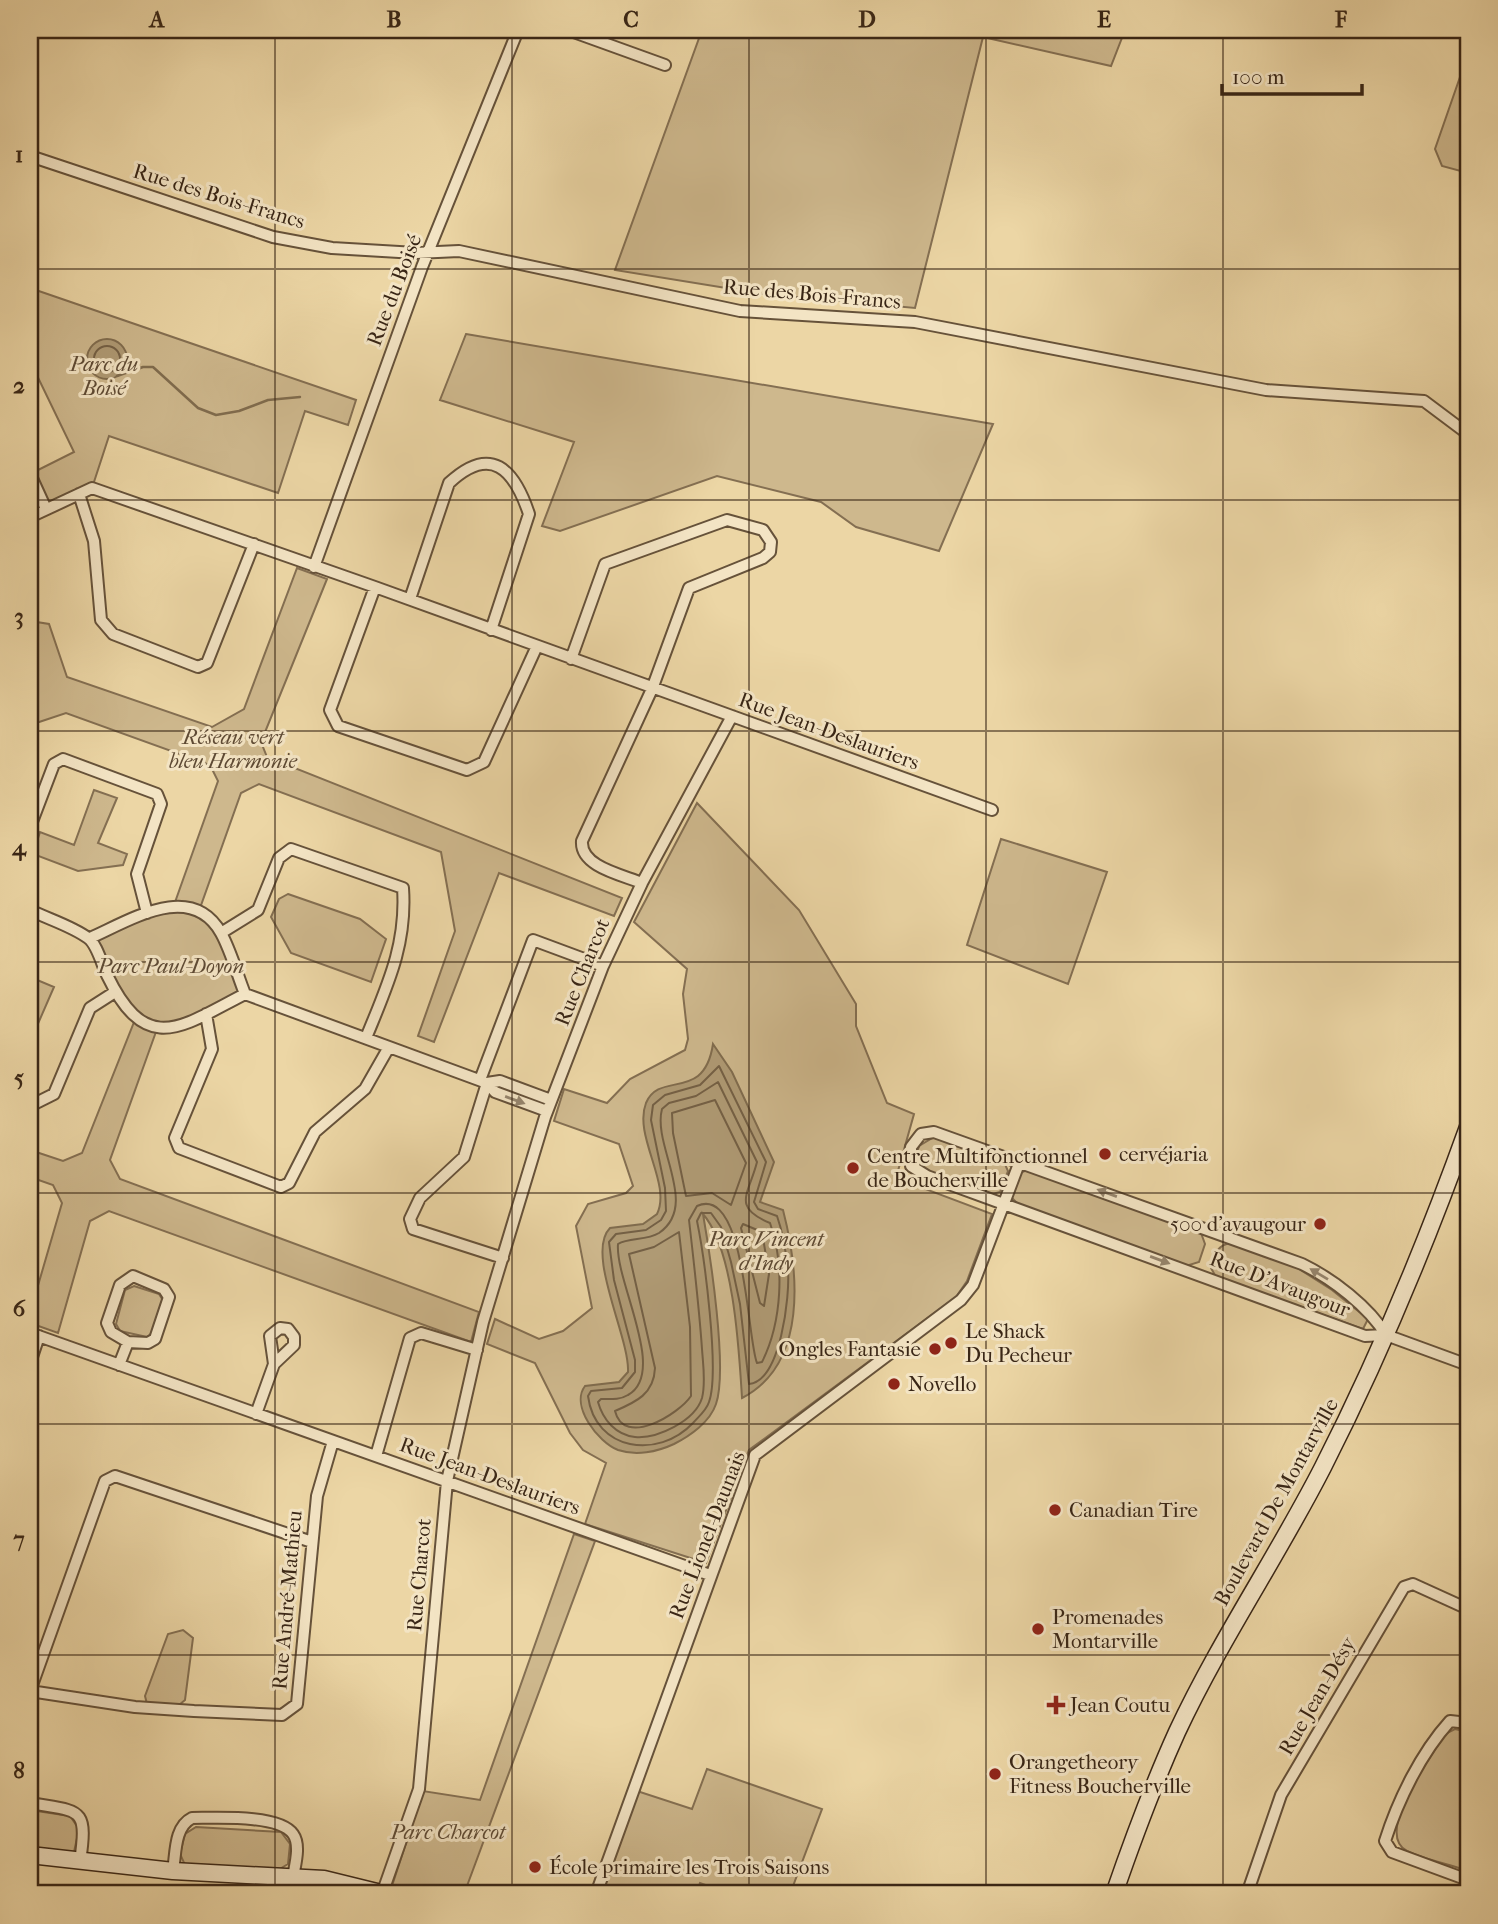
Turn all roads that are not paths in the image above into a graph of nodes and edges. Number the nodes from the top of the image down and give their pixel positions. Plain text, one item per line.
1 (518, 30) edge
2 (568, 30) edge
3 (665, 65) dead end
4 (30, 156) edge
5 (428, 251) junction
6 (1468, 434) edge
7 (30, 474) edge
8 (79, 494) junction
9 (46, 509) junction
10 (30, 517) edge
11 (254, 544) junction
12 (314, 566) junction
13 (375, 587) junction
14 (410, 600) junction
15 (491, 629) junction
16 (537, 646) junction
17 (571, 659) junction
18 (652, 689) junction
19 (732, 716) junction
20 (992, 810) dead end
21 (30, 827) edge
22 (642, 883) junction
23 (30, 910) edge
24 (147, 913) junction
25 (221, 933) junction
26 (90, 939) junction
27 (603, 966) junction
28 (115, 992) junction
29 (245, 994) junction
30 (206, 1014) junction
31 (366, 1038) junction
32 (389, 1047) junction
33 (484, 1082) junction
34 (30, 1101) edge
35 (549, 1105) junction
36 (1468, 1127) edge
37 (1020, 1161) junction
38 (1004, 1203) junction
39 (503, 1258) junction
40 (35, 1335) edge
41 (1386, 1335) junction
42 (128, 1342) junction
43 (477, 1350) junction
44 (30, 1363) edge
45 (274, 1364) dead end
46 (118, 1365) junction
47 (1468, 1365) edge
48 (256, 1413) junction
49 (333, 1441) junction
50 (376, 1456) junction
51 (447, 1481) junction
52 (312, 1542) junction
53 (710, 1575) junction
54 (1468, 1609) edge
55 (30, 1691) edge
56 (1468, 1723) edge
57 (30, 1803) edge
58 (30, 1855) edge
59 (80, 1863) junction
60 (173, 1871) junction
61 (293, 1877) junction
62 (1468, 1880) edge
63 (383, 1894) edge
64 (596, 1894) edge
65 (1114, 1894) edge
66 (1247, 1894) edge

1 - 5 street, Rue du Boisé
2 - 3 street
4 - 5 street, Rue des Bois-Francs
5 - 6 street, Rue des Bois-Francs
5 - 12 street, Rue du Boisé
7 - 9 street
8 - 9 street, Rue Jean-Deslauriers
8 - 11 street, Rue Jean-Deslauriers
8 - 11 street
9 - 10 street, Rue Jean-Deslauriers
11 - 12 street, Rue Jean-Deslauriers
12 - 13 street, Rue Jean-Deslauriers
13 - 14 street, Rue Jean-Deslauriers
13 - 16 street
14 - 15 street, Rue Jean-Deslauriers
14 - 15 street
15 - 16 street, Rue Jean-Deslauriers
16 - 17 street, Rue Jean-Deslauriers
17 - 18 street, Rue Jean-Deslauriers
17 - 18 street
18 - 19 street, Rue Jean-Deslauriers
18 - 22 street
19 - 20 street, Rue Jean-Deslauriers
19 - 22 street, Rue Charcot
21 - 24 street
22 - 27 street, Rue Charcot
23 - 26 street
24 - 25 street
24 - 26 street
25 - 29 street
25 - 31 street
26 - 28 street
27 - 33 street
27 - 35 street, Rue Charcot
28 - 30 street
28 - 34 street
29 - 30 street
29 - 31 street
30 - 32 street
31 - 32 street
32 - 33 street
33 - 35 street
33 - 39 street
35 - 39 street, Rue Charcot
36 - 41 street, Boulevard De Montarville
37 - 38 street, Rue Lionel-Daunais
37 - 38 street, Rue D'Avaugour
41 -> 37 street, Rue D'Avaugour
38 -> 41 street, Rue D'Avaugour
38 - 53 street, Rue Lionel-Daunais
39 - 43 street, Rue Charcot
40 - 44 street
40 - 46 street, Rue Jean-Deslauriers
41 - 47 street, Rue D'Avaugour
41 - 65 street, Boulevard De Montarville
42 - 42 street
42 - 46 street
43 - 50 street
43 - 51 street, Rue Charcot
45 - 48 street
46 - 48 street, Rue Jean-Deslauriers
48 - 49 street, Rue Jean-Deslauriers
49 - 50 street, Rue Jean-Deslauriers
49 - 52 street, Rue André-Mathieu
50 - 51 street, Rue Jean-Deslauriers
51 - 53 street, Rue Jean-Deslauriers
51 - 63 street, Rue Charcot
52 - 55 street, Rue André-Mathieu
52 - 55 street
53 - 64 street, Rue Lionel-Daunais
54 - 66 street, Rue Jean-Désy
56 - 62 street
57 - 59 street
58 - 59 street
59 - 60 street
60 - 61 street
60 - 61 street
61 - 63 street

